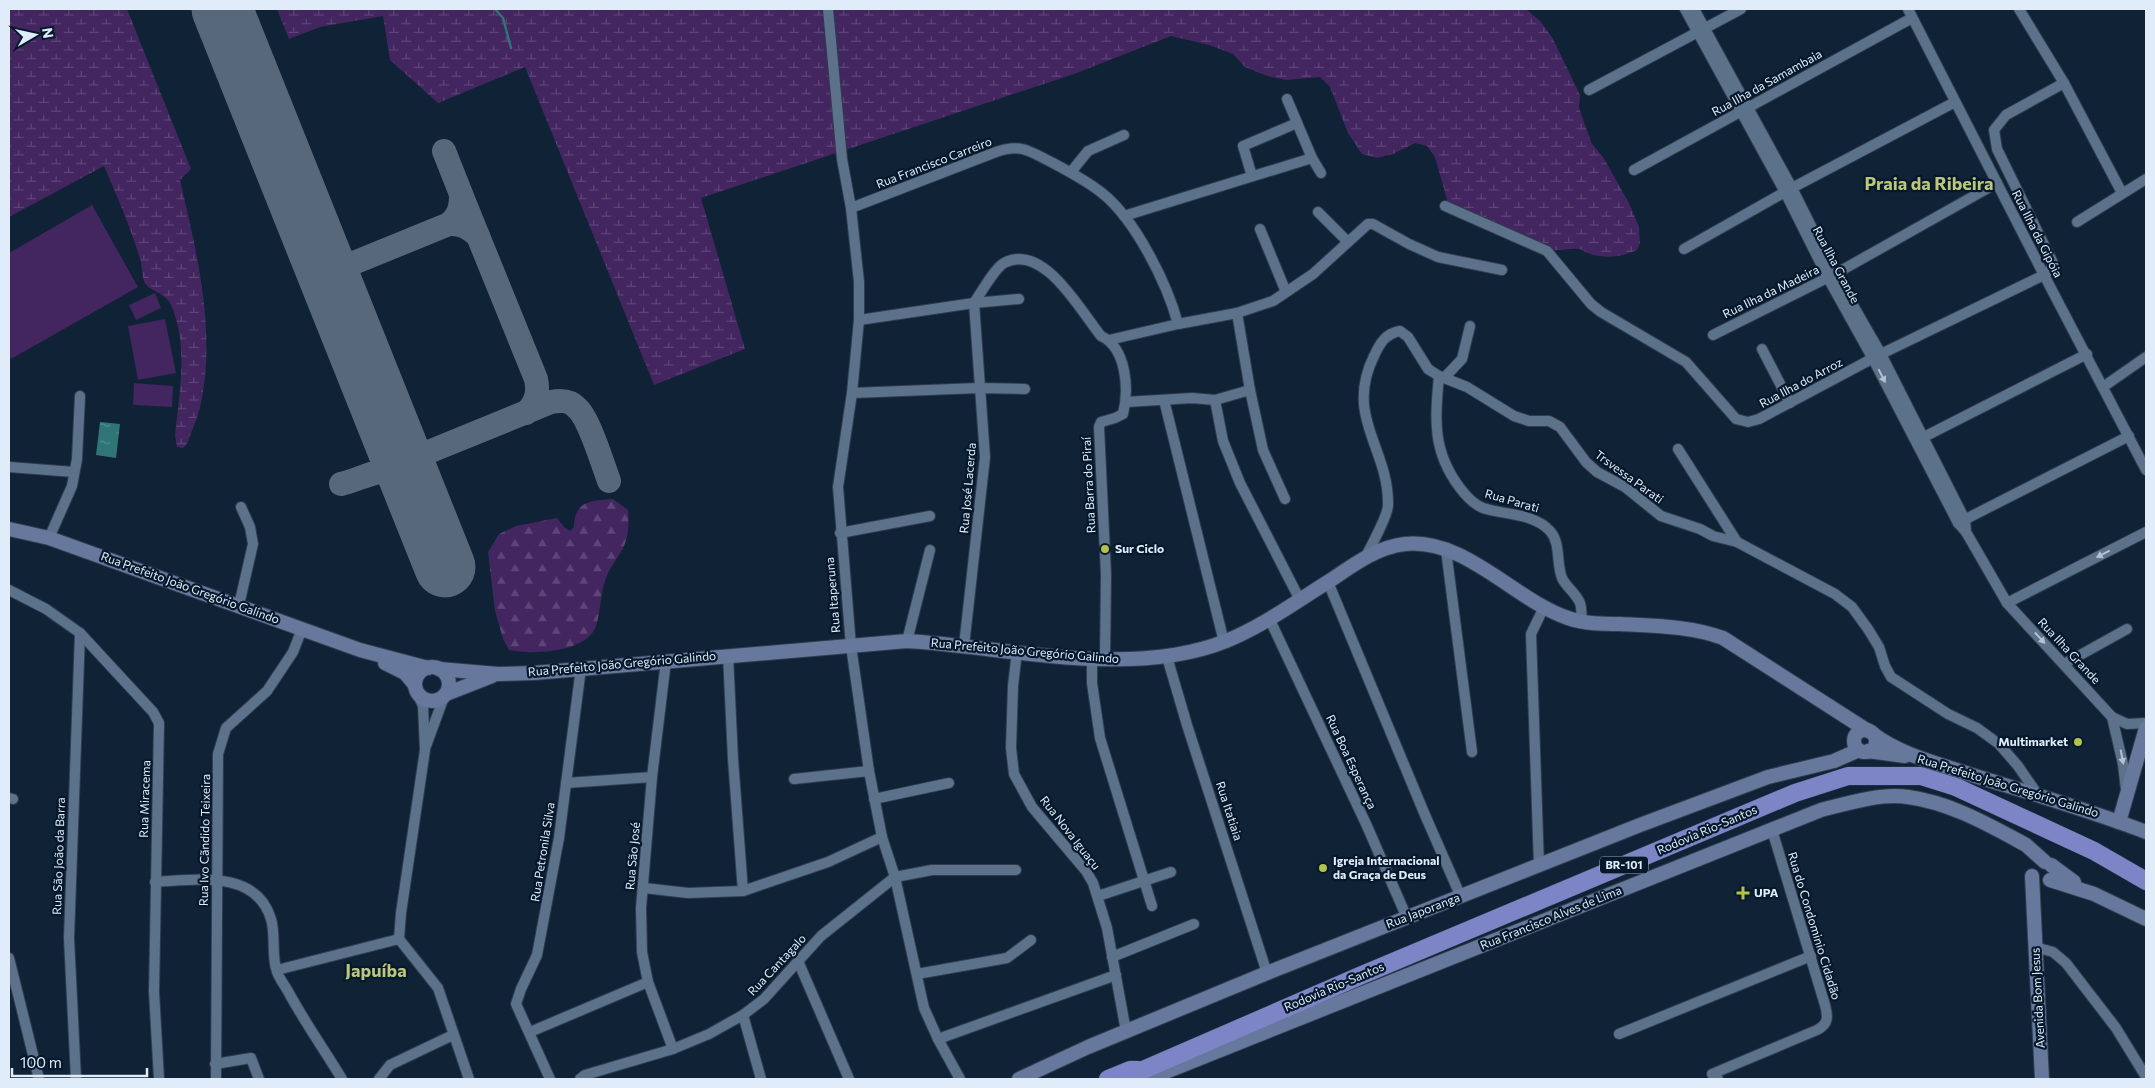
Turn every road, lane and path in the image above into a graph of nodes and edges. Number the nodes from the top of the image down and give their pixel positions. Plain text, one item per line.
1 (828, 9) edge
2 (1685, 9) edge
3 (1694, 9) edge
4 (1742, 9) edge
5 (2019, 9) edge
6 (1910, 13) edge
7 (1700, 30) junction
8 (2064, 83) junction
9 (1590, 90) dead end
10 (1287, 99) dead end
11 (1955, 102) junction
12 (1744, 110) junction
13 (1297, 123) junction
14 (1124, 135) dead end
15 (1312, 158) junction
16 (1634, 170) dead end
17 (1071, 172) junction
18 (1321, 173) dead end
19 (1252, 176) junction
20 (2146, 178) edge
21 (1997, 184) junction
22 (1788, 190) junction
23 (2122, 193) junction
24 (1445, 206) dead end
25 (851, 208) junction
26 (1318, 212) dead end
27 (1124, 216) junction
28 (2077, 222) dead end
29 (1260, 229) dead end
30 (1348, 242) junction
31 (1684, 249) dead end
32 (1502, 270) dead end
33 (2044, 275) junction
34 (1832, 276) junction
35 (1286, 292) junction
36 (1019, 299) dead end
37 (974, 303) junction
38 (1237, 313) junction
39 (859, 320) junction
40 (1178, 324) junction
41 (1470, 326) dead end
42 (1713, 335) dead end
43 (1109, 340) junction
44 (1762, 349) dead end
45 (2087, 354) junction
46 (1877, 356) junction
47 (2146, 357) edge
48 (1442, 377) junction
49 (2103, 387) junction
50 (979, 388) junction
51 (1025, 389) dead end
52 (1250, 390) junction
53 (852, 394) junction
54 (80, 396) dead end
55 (1164, 400) junction
56 (1216, 400) junction
57 (1126, 402) junction
58 (1790, 402) junction
59 (2129, 436) junction
60 (1920, 440) junction
61 (1678, 449) dead end
62 (9, 467) edge
63 (2146, 470) edge
64 (74, 472) junction
65 (1285, 499) dead end
66 (241, 507) dead end
67 (930, 516) dead end
68 (1961, 521) junction
69 (9, 529) edge
70 (2146, 532) edge
71 (840, 533) junction
72 (49, 538) junction
73 (1737, 542) junction
74 (930, 550) dead end
75 (1446, 550) junction
76 (1365, 558) junction
77 (1328, 582) junction
78 (9, 590) edge
79 (1300, 600) junction
80 (2007, 603) junction
81 (239, 605) junction
82 (1544, 606) junction
83 (1269, 618) junction
84 (1582, 622) junction
85 (302, 629) junction
86 (2127, 629) dead end
87 (80, 633) junction
88 (907, 642) junction
89 (1224, 642) junction
90 (851, 646) junction
91 (964, 646) junction
92 (1017, 651) junction
93 (370, 653) junction
94 (728, 655) junction
95 (1167, 657) junction
96 (1098, 659) junction
97 (666, 660) junction
98 (2064, 664) junction
99 (434, 668) junction
100 (581, 668) junction
101 (498, 674) junction
102 (416, 689) junction
103 (445, 696) junction
104 (2112, 717) junction
105 (2146, 723) edge
106 (2146, 728) edge
107 (1863, 740) junction
108 (425, 750) junction
109 (1472, 752) dead end
110 (869, 771) junction
111 (652, 777) junction
112 (794, 779) dead end
113 (566, 783) junction
114 (949, 783) dead end
115 (2038, 795) junction
116 (2126, 798) junction
117 (874, 799) junction
118 (2119, 822) junction
119 (1772, 830) junction
120 (2146, 832) edge
121 (882, 837) junction
122 (2015, 838) junction
123 (2112, 860) junction
124 (2048, 863) junction
125 (1539, 866) junction
126 (1016, 870) dead end
127 (1171, 872) dead end
128 (2146, 872) edge
129 (2031, 874) junction
130 (895, 878) junction
131 (217, 879) junction
132 (1144, 881) junction
133 (2048, 881) junction
134 (2146, 881) edge
135 (155, 882) junction
136 (644, 888) junction
137 (743, 891) junction
138 (2094, 894) junction
139 (1098, 896) junction
140 (1462, 896) junction
141 (1152, 906) dead end
142 (2033, 917) junction
143 (1407, 918) junction
144 (2146, 919) edge
145 (1194, 924) dead end
146 (399, 939) junction
147 (1031, 940) dead end
148 (2035, 947) junction
149 (1811, 956) junction
150 (1112, 957) junction
151 (9, 958) edge
152 (798, 961) junction
153 (277, 970) junction
154 (1267, 973) junction
155 (917, 974) junction
156 (1116, 975) junction
157 (648, 982) junction
158 (743, 1015) junction
159 (1126, 1031) junction
160 (530, 1032) junction
161 (1620, 1034) dead end
162 (453, 1035) junction
163 (938, 1039) junction
164 (673, 1049) junction
165 (215, 1064) junction
166 (1146, 1074) edge
167 (1715, 1077) edge
168 (2146, 1077) edge
169 (40, 1079) edge
170 (76, 1079) edge
171 (159, 1079) edge
172 (216, 1079) edge
173 (259, 1079) edge
174 (342, 1079) edge
175 (379, 1079) edge
176 (469, 1079) edge
177 (550, 1079) edge
178 (580, 1079) edge
179 (761, 1079) edge
180 (849, 1079) edge
181 (960, 1079) edge
182 (1019, 1079) edge
183 (1108, 1079) edge
184 (1127, 1079) edge
185 (2042, 1079) edge

1 - 25 street, Rua Itaperuna
2 - 7 street, Rua Ilha Grande
3 - 7 street, Rua Ilha Grande
4 - 7 street
5 - 8 street
6 - 11 street, Rua Ilha da Gipóia
6 - 12 street, Rua Ilha da Samambaia
7 - 9 street
7 - 12 street, Rua Ilha Grande
8 - 23 street
8 - 33 street
10 - 13 street
11 - 21 street, Rua Ilha da Gipóia
11 - 22 street
12 - 16 street, Rua Ilha da Samambaia
12 - 22 street, Rua Ilha Grande
13 - 15 street
13 - 19 street
14 - 17 street
15 - 18 street
15 - 19 street
17 - 25 street, Rua Francisco Carreiro
17 - 27 street, Rua Francisco Carreiro
19 - 27 street
20 - 23 street
21 - 33 street, Rua Ilha da Gipóia
21 - 34 street, Rua Ilha da Madeira
22 - 31 street
22 - 34 street, Rua Ilha Grande
23 - 28 street
24 - 58 street, Rua Ilha do Arroz
25 - 39 street, Rua Itaperuna
26 - 30 street
27 - 40 street, Rua Francisco Carreiro
29 - 35 street
30 - 32 street
30 - 35 street
33 - 45 street, Rua Ilha da Gipóia
33 - 46 street, Rua Ilha do Arroz
34 - 42 street, Rua Ilha da Madeira
34 - 46 street, Rua Ilha Grande
35 - 38 street
36 - 37 street
37 - 39 street
37 - 43 street
37 - 50 street, Rua José Lacerda
38 - 40 street
38 - 52 street
39 - 53 street, Rua Itaperuna
40 - 43 street
41 - 48 street
43 - 57 street
44 - 58 street
45 - 49 street, Rua Ilha da Gipóia
45 - 60 street
46 - 58 street, Rua Ilha do Arroz
46 - 60 street, Rua Ilha Grande
47 - 49 street
48 - 73 street, Trsvessa Parati
48 - 76 street, Trsvessa Parati
48 - 84 street, Rua Parati
49 - 59 street, Rua Ilha da Gipóia
50 - 51 street
50 - 53 street
50 - 91 street, Rua José Lacerda
52 - 56 street
52 - 65 street
53 - 71 street, Rua Itaperuna
54 - 64 street
55 - 56 street
55 - 57 street
55 - 89 street
56 - 79 street
57 - 96 street, Rua Barra do Piraí
59 - 63 street, Rua Ilha da Gipóia
59 - 68 street
60 - 68 street, Rua Ilha Grande
61 - 73 street
62 - 64 street
64 - 72 street
66 - 81 street
67 - 71 street
68 - 80 street, Rua Ilha Grande
69 - 72 main road, Rua Prefeito João Gregório Galindo
70 -> 80 street
71 - 90 street, Rua Itaperuna
72 - 81 main road, Rua Prefeito João Gregório Galindo
73 - 115 street, Trsvessa Parati
74 - 88 street
75 - 76 main road, Rua Prefeito João Gregório Galindo
75 - 82 main road, Rua Prefeito João Gregório Galindo
75 - 109 street
76 - 77 main road, Rua Prefeito João Gregório Galindo
77 - 79 main road, Rua Prefeito João Gregório Galindo
77 - 140 street
78 - 87 street, Rua Miracema
79 - 83 main road, Rua Prefeito João Gregório Galindo
80 -> 98 street, Rua Ilha Grande
81 - 85 main road, Rua Prefeito João Gregório Galindo
82 - 84 main road, Rua Prefeito João Gregório Galindo
82 - 125 street
83 - 89 main road, Rua Prefeito João Gregório Galindo
83 - 143 street, Rua Boa Esperança
84 - 107 main road, Rua Prefeito João Gregório Galindo
85 - 93 main road, Rua Prefeito João Gregório Galindo
85 - 131 street, Rua Ivo Cãndido Teixeira
86 - 98 street
87 - 135 street, Rua Miracema
87 - 170 street, Rua São João da Barra
88 - 90 main road, Rua Prefeito João Gregório Galindo
88 - 91 main road, Rua Prefeito João Gregório Galindo
89 - 95 main road, Rua Prefeito João Gregório Galindo
90 - 94 main road, Rua Prefeito João Gregório Galindo
90 - 110 street, Rua Itaperuna
91 - 92 main road, Rua Prefeito João Gregório Galindo
92 - 96 main road, Rua Prefeito João Gregório Galindo
92 - 139 street, Rua Nova Iguaçu
93 - 99 main road, Rua Prefeito João Gregório Galindo
93 - 102 main road, Rua Prefeito João Gregório Galindo
94 - 97 main road, Rua Prefeito João Gregório Galindo
94 - 137 street
95 - 96 main road, Rua Prefeito João Gregório Galindo
95 - 154 street, Rua Itatiaia
96 - 132 street
97 - 100 main road, Rua Prefeito João Gregório Galindo
97 - 111 street, Rua São José
98 - 104 street, Rua Ilha Grande
99 - 101 main road, Rua Prefeito João Gregório Galindo
99 - 102 main road
99 - 103 main road
100 - 101 main road, Rua Prefeito João Gregório Galindo
100 - 113 street, Rua Petronila Silva
101 - 103 main road, Rua Prefeito João Gregório Galindo
102 - 103 main road, Rua Prefeito João Gregório Galindo
102 - 108 street
103 - 108 street
104 - 105 street
104 -> 116 street, Rua Ilha Grande
106 - 116 main road
107 - 115 main road, Rua Prefeito João Gregório Galindo
107 - 125 main road, Rua Japoranga
108 - 146 street
110 - 112 street
110 - 117 street, Rua Itaperuna
111 - 113 street
111 - 136 street, Rua São José
113 - 160 street, Rua Petronila Silva
114 - 117 street
115 - 118 main road, Rua Prefeito João Gregório Galindo
116 - 118 main road
117 - 121 street, Rua Itaperuna
118 - 120 main road, Rua Prefeito João Gregório Galindo
119 - 122 main road, Rua Francisco Alves de Lima
119 - 149 street, Rua do Condominio Cidadão
119 - 166 main road, Rua Francisco Alves de Lima
121 - 130 street, Rua Itaperuna
121 - 137 street
122 - 124 main road, Rua Francisco Alves de Lima
122 - 129 main road
123 - 128 highway, Rodovia Rio-Santos / BR-101
123 - 134 highway, Rodovia Rio-Santos / BR-101
123 - 166 highway, Rodovia Rio-Santos / BR-101
124 - 129 main road
124 - 133 main road
124 - 138 main road, Rua Francisco Alves de Lima
125 - 140 main road, Rua Japoranga
126 - 130 street
127 - 132 street
129 - 133 main road
129 - 142 main road, Avenida Bom Jesus
130 - 152 street, Rua Cantagalo
130 - 155 street, Rua Itaperuna
131 - 135 street
131 - 153 street
131 - 165 street, Rua Ivo Cãndido Teixeira
132 - 139 street
132 - 141 street
133 - 138 main road
133 - 142 main road, Avenida Bom Jesus
135 - 171 street, Rua Miracema
136 - 137 street
136 - 157 street, Rua São José
138 - 144 main road
139 - 150 street, Rua Nova Iguaçu
140 - 143 main road, Rua Japoranga
142 - 148 main road, Avenida Bom Jesus
143 - 154 main road, Rua Japoranga
145 - 150 street
146 - 153 street
146 - 162 street
147 - 155 street
148 - 168 street
148 - 185 main road, Avenida Bom Jesus
149 - 161 street
149 - 167 street, Rua do Condominio Cidadão
150 - 156 street, Rua Nova Iguaçu
151 - 169 street
152 - 158 street, Rua Cantagalo
152 - 180 street
153 - 174 street
154 - 159 main road, Rua Japoranga
155 - 163 street, Rua Itaperuna
156 - 159 street, Rua Nova Iguaçu
156 - 163 street
157 - 160 street
157 - 164 street, Rua São José
158 - 164 street, Rua Cantagalo
158 - 179 street
159 - 182 main road, Rua Japoranga
160 - 177 street, Rua Petronila Silva
162 - 175 street
162 - 176 street
163 - 181 street, Rua Itaperuna
164 - 178 street, Rua Cantagalo
165 - 172 street, Rua Ivo Cãndido Teixeira
165 - 173 street
166 - 183 highway, Rodovia Rio-Santos / BR-101
166 - 184 highway, Rodovia Rio-Santos / BR-101

